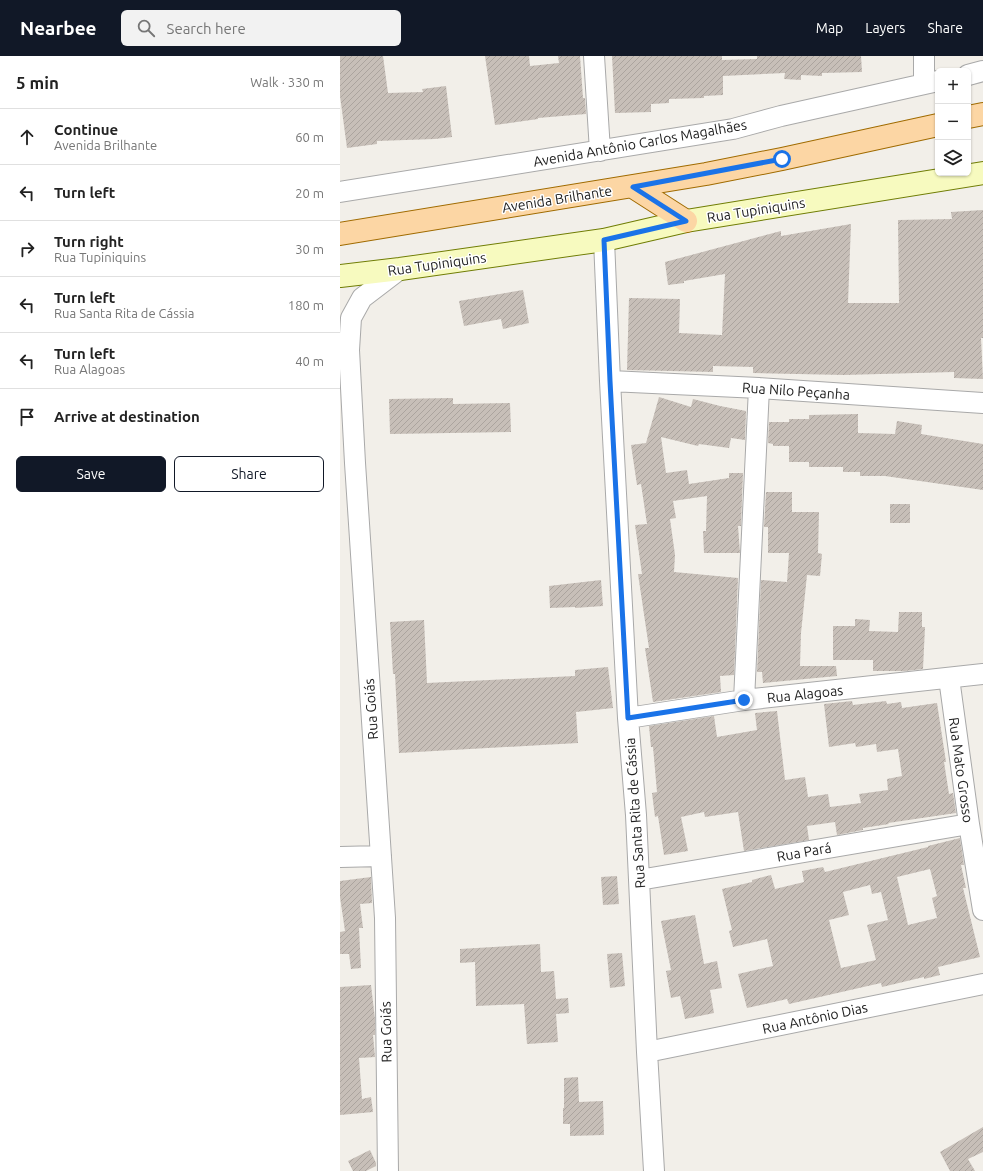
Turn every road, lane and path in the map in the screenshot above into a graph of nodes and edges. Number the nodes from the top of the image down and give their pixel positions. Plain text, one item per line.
1 (594, 56) edge
2 (924, 56) edge
3 (983, 71) edge
4 (971, 74) edge
5 (931, 82) edge
6 (983, 114) edge
7 (971, 117) edge
8 (935, 126) edge
9 (600, 151) junction
10 (981, 174) edge
11 (633, 187) junction
12 (340, 192) edge
13 (686, 221) junction
14 (340, 234) edge
15 (604, 240) junction
16 (400, 269) junction
17 (340, 276) edge
18 (610, 381) junction
19 (759, 388) junction
20 (983, 403) edge
21 (983, 674) edge
22 (949, 678) junction
23 (744, 700) junction
24 (628, 718) junction
25 (969, 824) junction
26 (381, 856) junction
27 (340, 857) edge
28 (639, 880) junction
29 (983, 910) edge
30 (983, 984) edge
31 (647, 1052) junction
32 (388, 1171) edge
33 (654, 1171) edge

1 - 9 street
2 - 5 street
3 - 4 street
5 - 9 street, Avenida Antônio Carlos Magalhães
6 - 7 main road
8 - 11 main road, Avenida Brilhante
9 - 12 street, Avenida Antônio Carlos Magalhães
10 - 13 street, Rua Tupiniquins
11 - 13 main road
11 - 14 main road, Avenida Brilhante
13 - 15 street, Rua Tupiniquins
15 - 16 street, Rua Tupiniquins
15 - 18 street, Rua Santa Rita de Cássia
16 - 17 street, Rua Tupiniquins
16 - 26 street, Rua Goiás
18 - 19 street, Rua Nilo Peçanha
18 - 24 street, Rua Santa Rita de Cássia
19 - 20 street, Rua Nilo Peçanha
19 - 23 street
21 - 22 street, Rua Alagoas
22 - 23 street, Rua Alagoas
22 - 25 street, Rua Mato Grosso
23 - 24 street, Rua Alagoas
24 - 28 street, Rua Santa Rita de Cássia
25 - 28 street, Rua Pará
25 - 29 street, Rua Mato Grosso
26 - 27 street
26 - 32 street, Rua Goiás
28 - 31 street, Rua Santa Rita de Cássia
30 - 31 street, Rua Antônio Dias
31 - 33 street, Rua Santa Rita de Cássia

